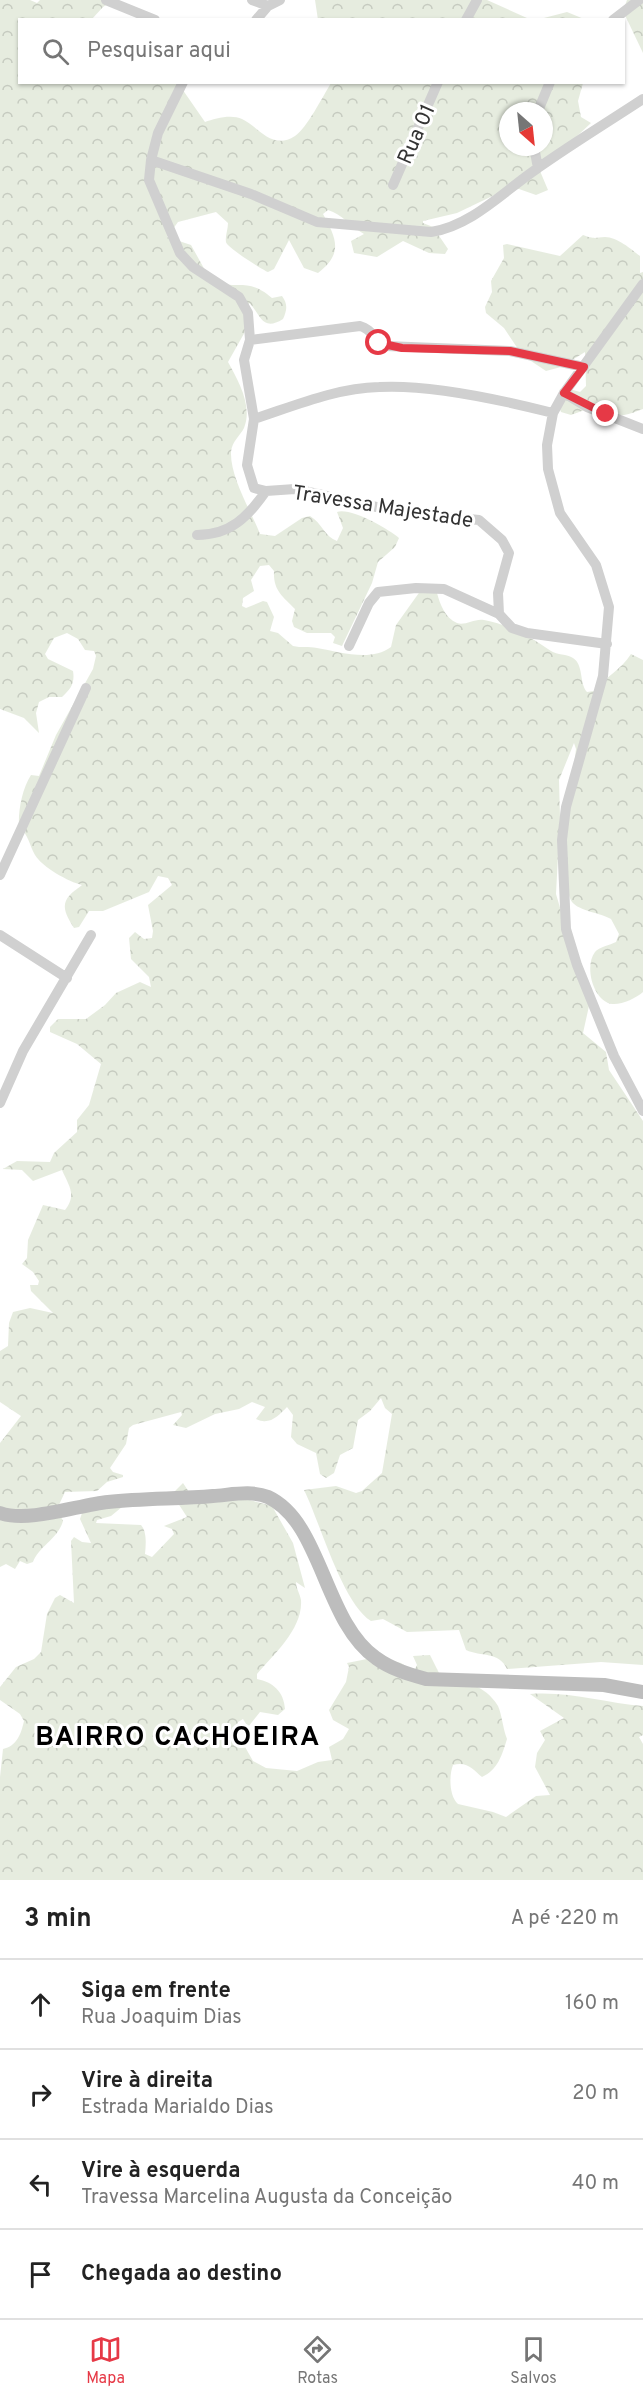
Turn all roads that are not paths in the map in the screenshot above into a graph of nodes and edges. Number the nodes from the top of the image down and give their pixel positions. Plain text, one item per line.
1 (106, 0) edge
2 (252, 0) edge
3 (280, 0) edge
4 (477, 0) edge
5 (639, 0) edge
6 (268, 6) junction
7 (150, 18) edge
8 (258, 18) edge
9 (467, 18) edge
10 (616, 18) edge
11 (182, 84) edge
12 (437, 84) edge
13 (549, 84) edge
14 (643, 99) edge
15 (542, 102) edge
16 (535, 156) edge
17 (151, 160) junction
18 (537, 168) junction
19 (393, 185) dead end
20 (643, 284) edge
21 (250, 340) junction
22 (584, 367) junction
23 (564, 393) junction
24 (552, 413) junction
25 (254, 419) junction
26 (643, 429) edge
27 (266, 491) junction
28 (197, 535) dead end
29 (499, 614) junction
30 (607, 644) junction
31 (349, 646) dead end
32 (86, 688) dead end
33 (0, 875) edge
34 (0, 934) edge
35 (91, 935) dead end
36 (67, 978) junction
37 (0, 1103) edge
38 (643, 1111) edge
39 (0, 1513) edge
40 (643, 1692) edge

1 - 7 street
2 - 6 street
3 - 6 street
4 - 9 street
5 - 10 street
6 - 8 street
11 - 17 street
12 - 19 street, Rua 01
13 - 15 street
14 - 18 street
16 - 18 street
17 - 18 street
17 - 21 street
20 - 22 street
21 - 22 street
21 - 25 street
22 - 23 street
23 - 24 street
23 - 26 street
24 - 25 street
24 - 30 street
25 - 27 street
27 - 28 street, Travessa Majestade
27 - 29 street, Travessa Majestade
29 - 30 street
29 - 31 street
30 - 38 street
32 - 33 street
34 - 36 street
35 - 36 street
36 - 37 street
39 - 40 street

